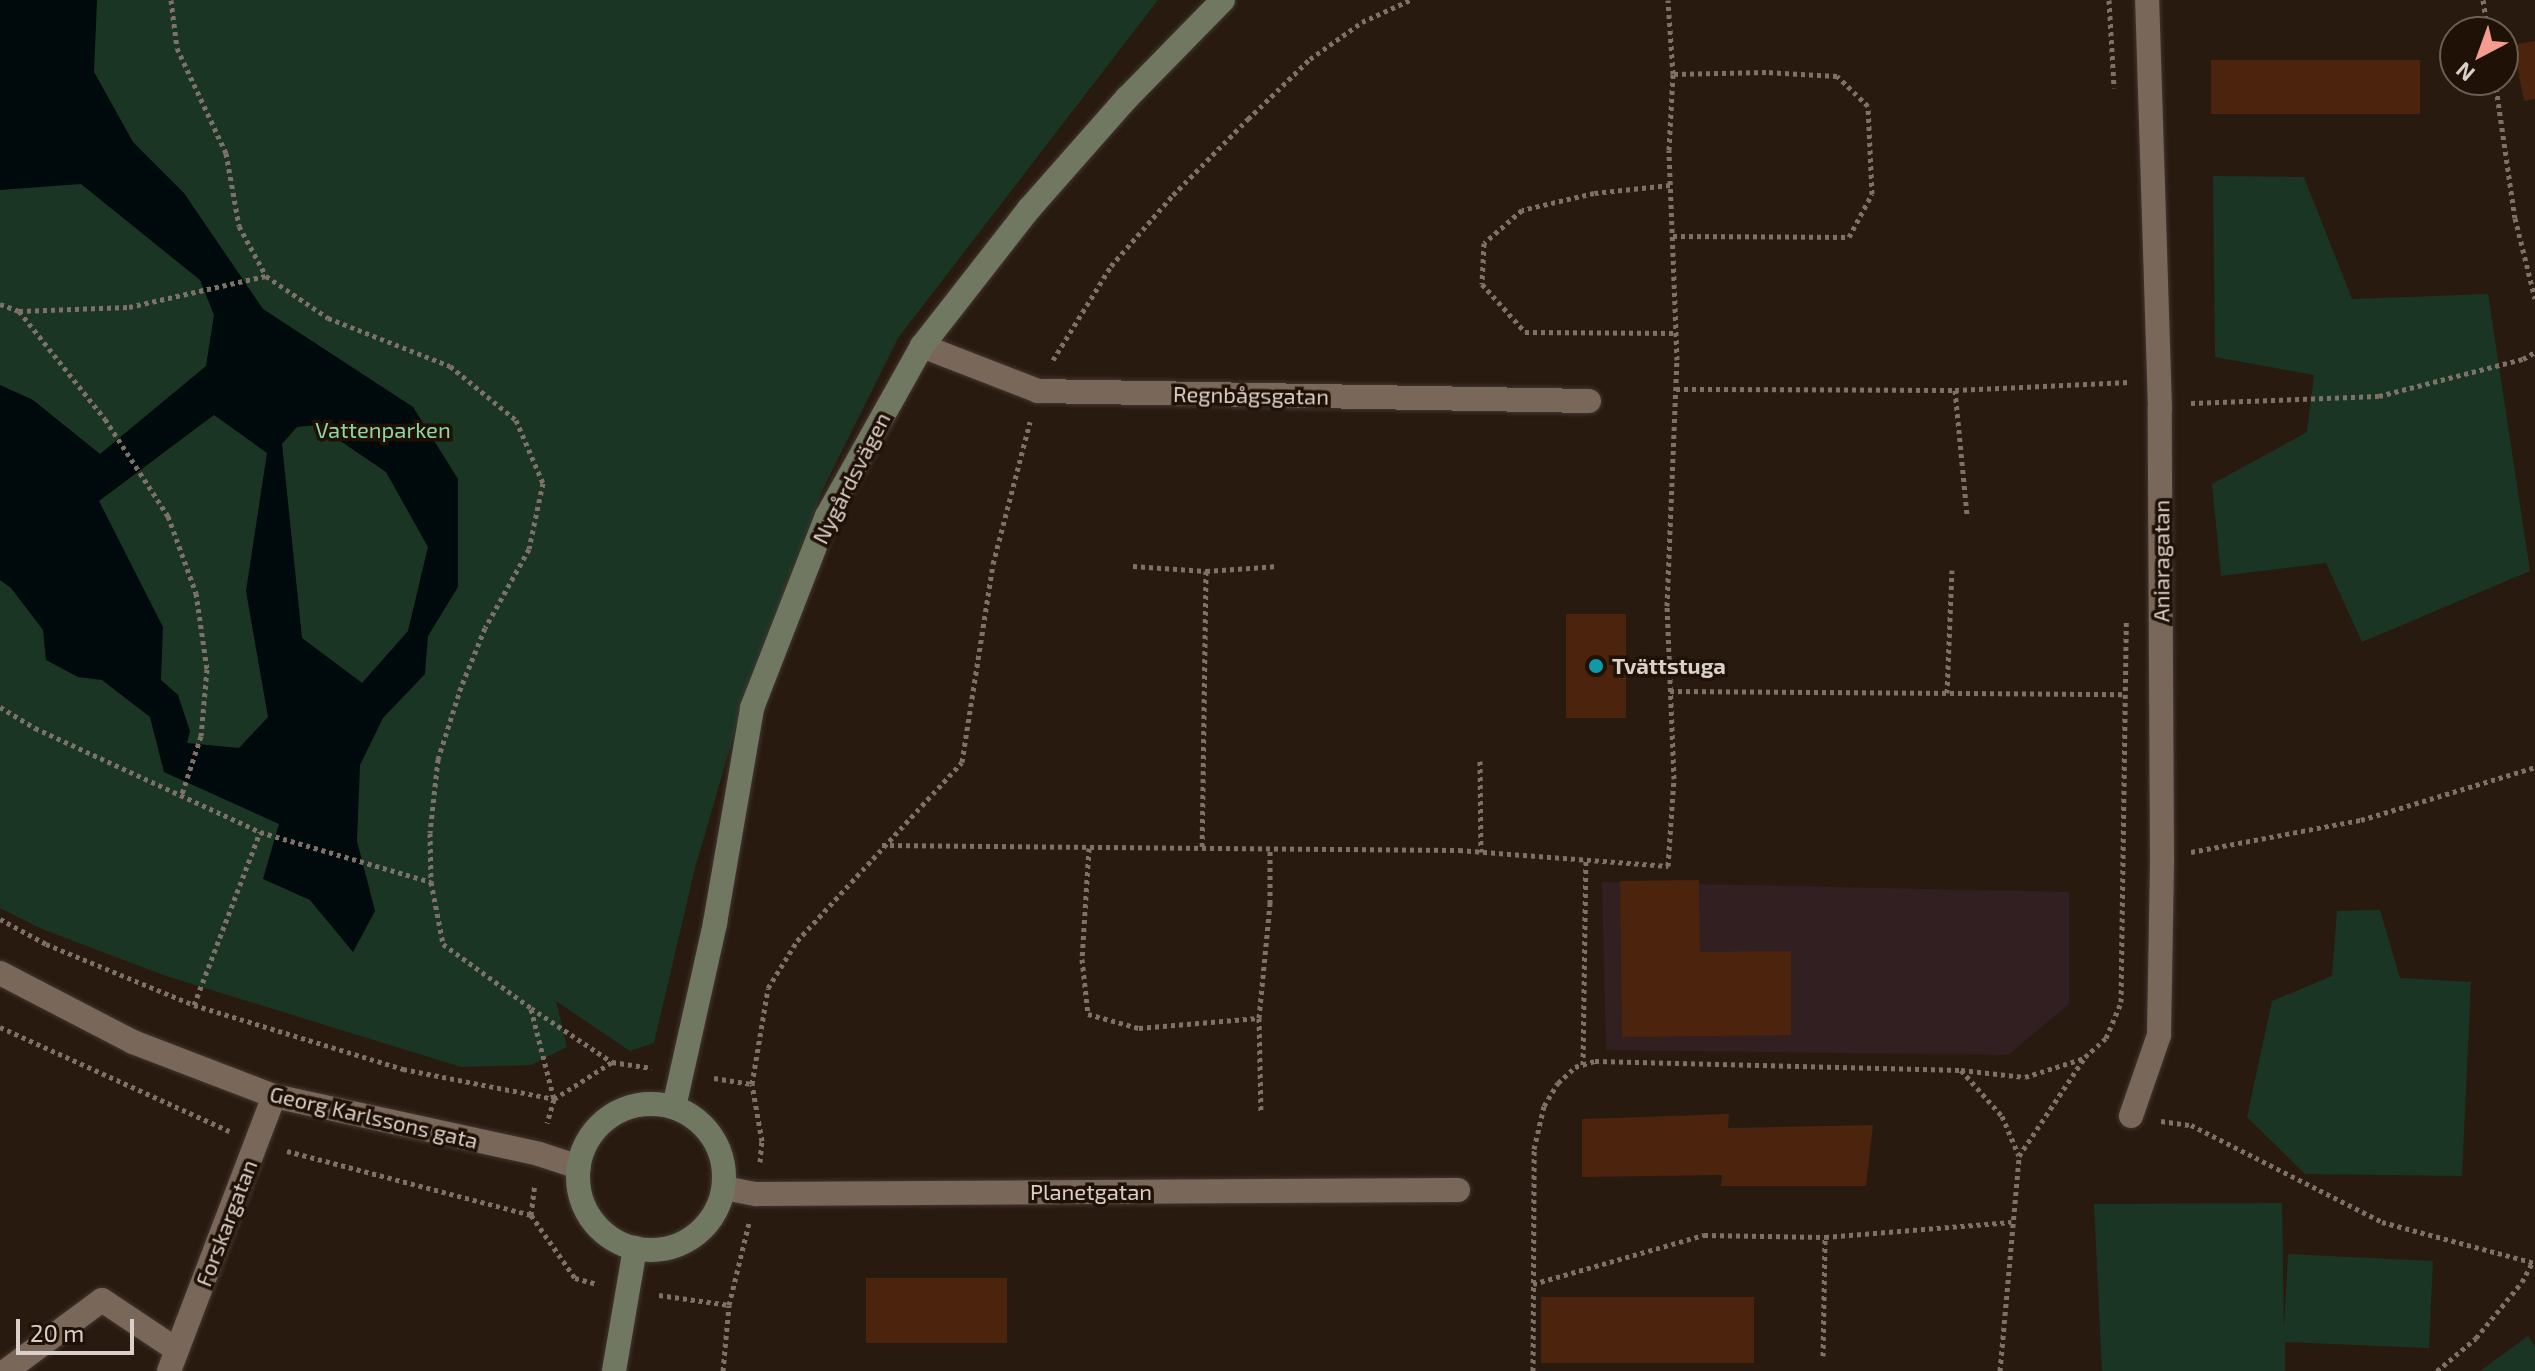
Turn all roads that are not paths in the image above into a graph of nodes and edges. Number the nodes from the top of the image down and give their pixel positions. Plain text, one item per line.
1 (1223, 0) edge
2 (2147, 0) edge
3 (922, 346) junction
4 (1589, 401) dead end
5 (0, 973) edge
6 (274, 1096) junction
7 (674, 1107) junction
8 (2131, 1116) road end
9 (579, 1167) junction
10 (724, 1188) junction
11 (1458, 1190) dead end
12 (635, 1248) junction
13 (173, 1360) edge
14 (6, 1371) edge
15 (614, 1371) edge

1 - 3 street, Nygårdsvägen
2 - 8 street, Aniaragatan
3 - 4 street, Regnbågsgatan
3 - 7 street, Nygårdsvägen
5 - 6 street, Georg Karlssons gata
6 - 9 street, Georg Karlssons gata
6 - 13 street, Forskargatan
7 - 9 street
7 - 10 street
9 - 12 street
10 - 11 street, Planetgatan
10 - 12 street
12 - 15 street
13 - 14 street, Forskargatan

